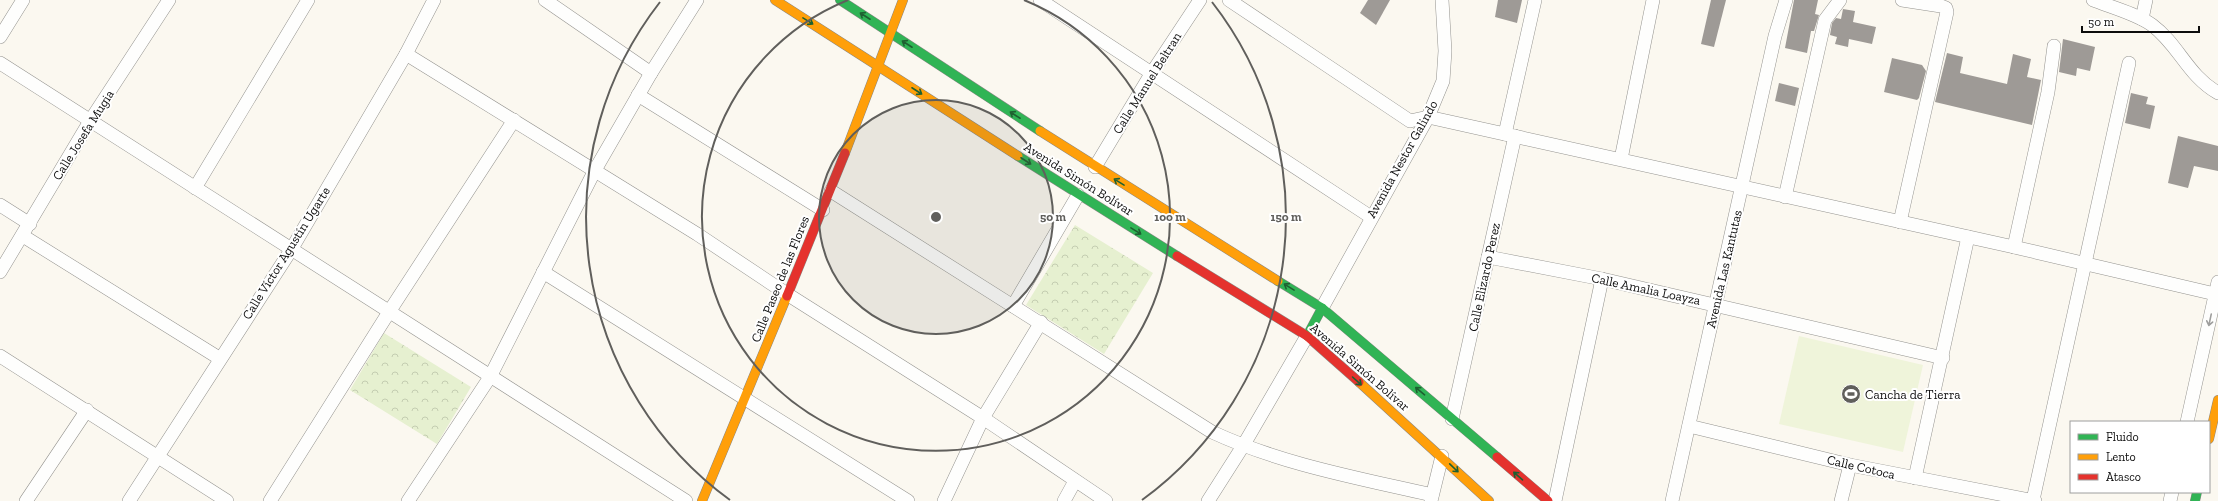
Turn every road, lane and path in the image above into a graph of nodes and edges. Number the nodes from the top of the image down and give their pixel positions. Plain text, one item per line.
1 (23, 0) edge
2 (169, 0) edge
3 (308, 0) edge
4 (434, 0) edge
5 (545, 0) edge
6 (697, 0) edge
7 (775, 0) edge
8 (840, 0) edge
9 (903, 0) edge
10 (1040, 0) edge
11 (1200, 0) edge
12 (1229, 0) edge
13 (1442, 0) edge
14 (1535, 0) edge
15 (1653, 0) edge
16 (1786, 0) edge
17 (1840, 0) edge
18 (1902, 0) edge
19 (2093, 0) edge
20 (2146, 0) edge
21 (2142, 19) junction
22 (890, 32) junction
23 (0, 37) edge
24 (2054, 46) dead end
25 (406, 54) junction
26 (0, 63) edge
27 (2129, 63) dead end
28 (879, 66) junction
29 (651, 73) junction
30 (1151, 74) junction
31 (2218, 92) edge
32 (638, 95) junction
33 (1428, 117) junction
34 (514, 120) junction
35 (90, 121) junction
36 (1510, 135) junction
37 (1621, 159) junction
38 (1095, 167) junction
39 (595, 170) junction
40 (195, 188) junction
41 (1743, 188) junction
42 (830, 191) junction
43 (1078, 195) junction
44 (1785, 197) junction
45 (0, 205) edge
46 (823, 210) junction
47 (1371, 217) junction
48 (1900, 222) junction
49 (30, 224) junction
50 (23, 236) junction
51 (1968, 237) junction
52 (2014, 247) junction
53 (291, 250) junction
54 (1488, 256) junction
55 (2086, 264) junction
56 (0, 272) edge
57 (543, 272) junction
58 (1602, 279) junction
59 (2217, 288) edge
60 (787, 294) junction
61 (1716, 305) junction
62 (1013, 306) junction
63 (1322, 308) junction
64 (389, 312) junction
65 (1041, 322) junction
66 (1307, 336) junction
67 (0, 356) edge
68 (219, 358) junction
69 (1943, 358) junction
70 (490, 377) junction
71 (746, 399) junction
72 (2218, 400) edge
73 (88, 410) junction
74 (982, 418) junction
75 (1452, 419) junction
76 (2187, 421) edge
77 (1689, 426) junction
78 (2210, 435) edge
79 (1243, 446) junction
80 (156, 456) junction
81 (1442, 456) junction
82 (1850, 464) junction
83 (1915, 478) junction
84 (1075, 482) junction
85 (1432, 498) edge
86 (2034, 500) edge
87 (26, 501) edge
88 (129, 501) edge
89 (227, 501) edge
90 (270, 501) edge
91 (408, 501) edge
92 (686, 501) edge
93 (702, 501) edge
94 (908, 501) edge
95 (944, 501) edge
96 (1064, 501) edge
97 (1106, 501) edge
98 (1208, 501) edge
99 (1489, 501) edge
100 (1548, 501) edge
101 (1555, 501) edge
102 (1672, 501) edge
103 (1841, 501) edge

1 - 23 street
2 - 35 street, Calle Josefa Mugia
3 - 40 street
4 - 25 street, Calle Víctor Agustín Ugarte
5 - 29 street
6 - 29 street
7 -> 28 main road, Avenida Simón Bolívar
22 -> 8 main road, Avenida Simón Bolívar
9 - 22 main road
10 - 30 street
11 - 30 street, Calle Manuel Beltran
12 - 33 street
13 - 33 street, Avenida Nestor Galindo
14 - 36 street, Calle Elizardo Perez
15 - 37 street
16 - 41 street, Avenida Las Kantutas
17 - 44 street
18 - 48 street
19 - 21 street
20 - 21 street
21 - 31 street
22 - 28 main road, Calle Paseo de las Flores
38 -> 22 main road, Avenida Simón Bolívar
24 - 52 street
25 - 34 street
25 - 53 street, Calle Víctor Agustín Ugarte
26 - 35 street
27 - 55 street
28 - 42 main road, Calle Paseo de las Flores
28 -> 43 main road, Avenida Simón Bolívar
29 - 32 street
30 - 38 street, Calle Manuel Beltran
30 - 47 street
32 - 39 street
32 - 46 street
33 - 36 street
33 - 47 street, Avenida Nestor Galindo
34 - 39 street
34 - 64 street
35 - 40 street
35 - 49 street, Calle Josefa Mugia
36 - 37 street
36 - 54 street, Calle Elizardo Perez
37 - 41 street
63 -> 38 main road, Avenida Simón Bolívar
39 - 57 street
39 - 60 street
40 - 53 street
41 - 44 street
41 - 61 street, Avenida Las Kantutas
42 - 46 main road, Calle Paseo de las Flores
42 - 62 street
43 - 62 street
43 -> 66 main road, Avenida Simón Bolívar
44 - 48 street
45 - 49 street
46 - 60 main road, Calle Paseo de las Flores
47 - 63 street, Avenida Nestor Galindo
48 - 51 street
49 - 50 street, Calle Josefa Mugia
50 - 56 street, Calle Josefa Mugia
50 - 68 street
51 - 52 street
51 - 69 street
52 - 55 street
53 - 64 street
53 - 68 street, Calle Víctor Agustín Ugarte
54 - 58 street, Calle Amalia Loayza
54 - 75 street, Calle Elizardo Perez
55 - 59 street
55 - 86 street
57 - 70 street
57 - 71 street
58 - 61 street, Calle Amalia Loayza
58 - 101 street
59 -> 76 street
60 - 71 main road, Calle Paseo de las Flores
60 - 74 street
61 - 69 street, Calle Amalia Loayza
61 - 77 street, Avenida Las Kantutas
62 - 65 street
63 - 66 main road
75 -> 63 main road, Avenida Simón Bolívar
64 - 70 street
64 - 90 street
65 - 74 street
65 - 79 street
66 - 79 street
66 -> 81 main road, Avenida Simón Bolívar
67 - 73 street
68 - 80 street, Calle Víctor Agustín Ugarte
69 - 83 street
70 - 91 street
70 - 92 street
71 - 93 main road, Calle Paseo de las Flores
71 - 94 street
72 - 78 main road
73 - 80 street
73 - 87 street
74 - 84 street
74 - 95 street
100 -> 75 main road, Avenida Simón Bolívar
77 - 82 street, Calle Cotoca
77 - 102 street, Avenida Las Kantutas
79 - 85 street
79 - 98 street
80 - 88 street, Calle Víctor Agustín Ugarte
80 - 89 street
81 - 85 street
81 -> 99 main road, Avenida Simón Bolívar
82 - 83 street, Calle Cotoca
82 - 103 street
83 - 86 street, Calle Cotoca
84 - 96 street
84 - 97 street

